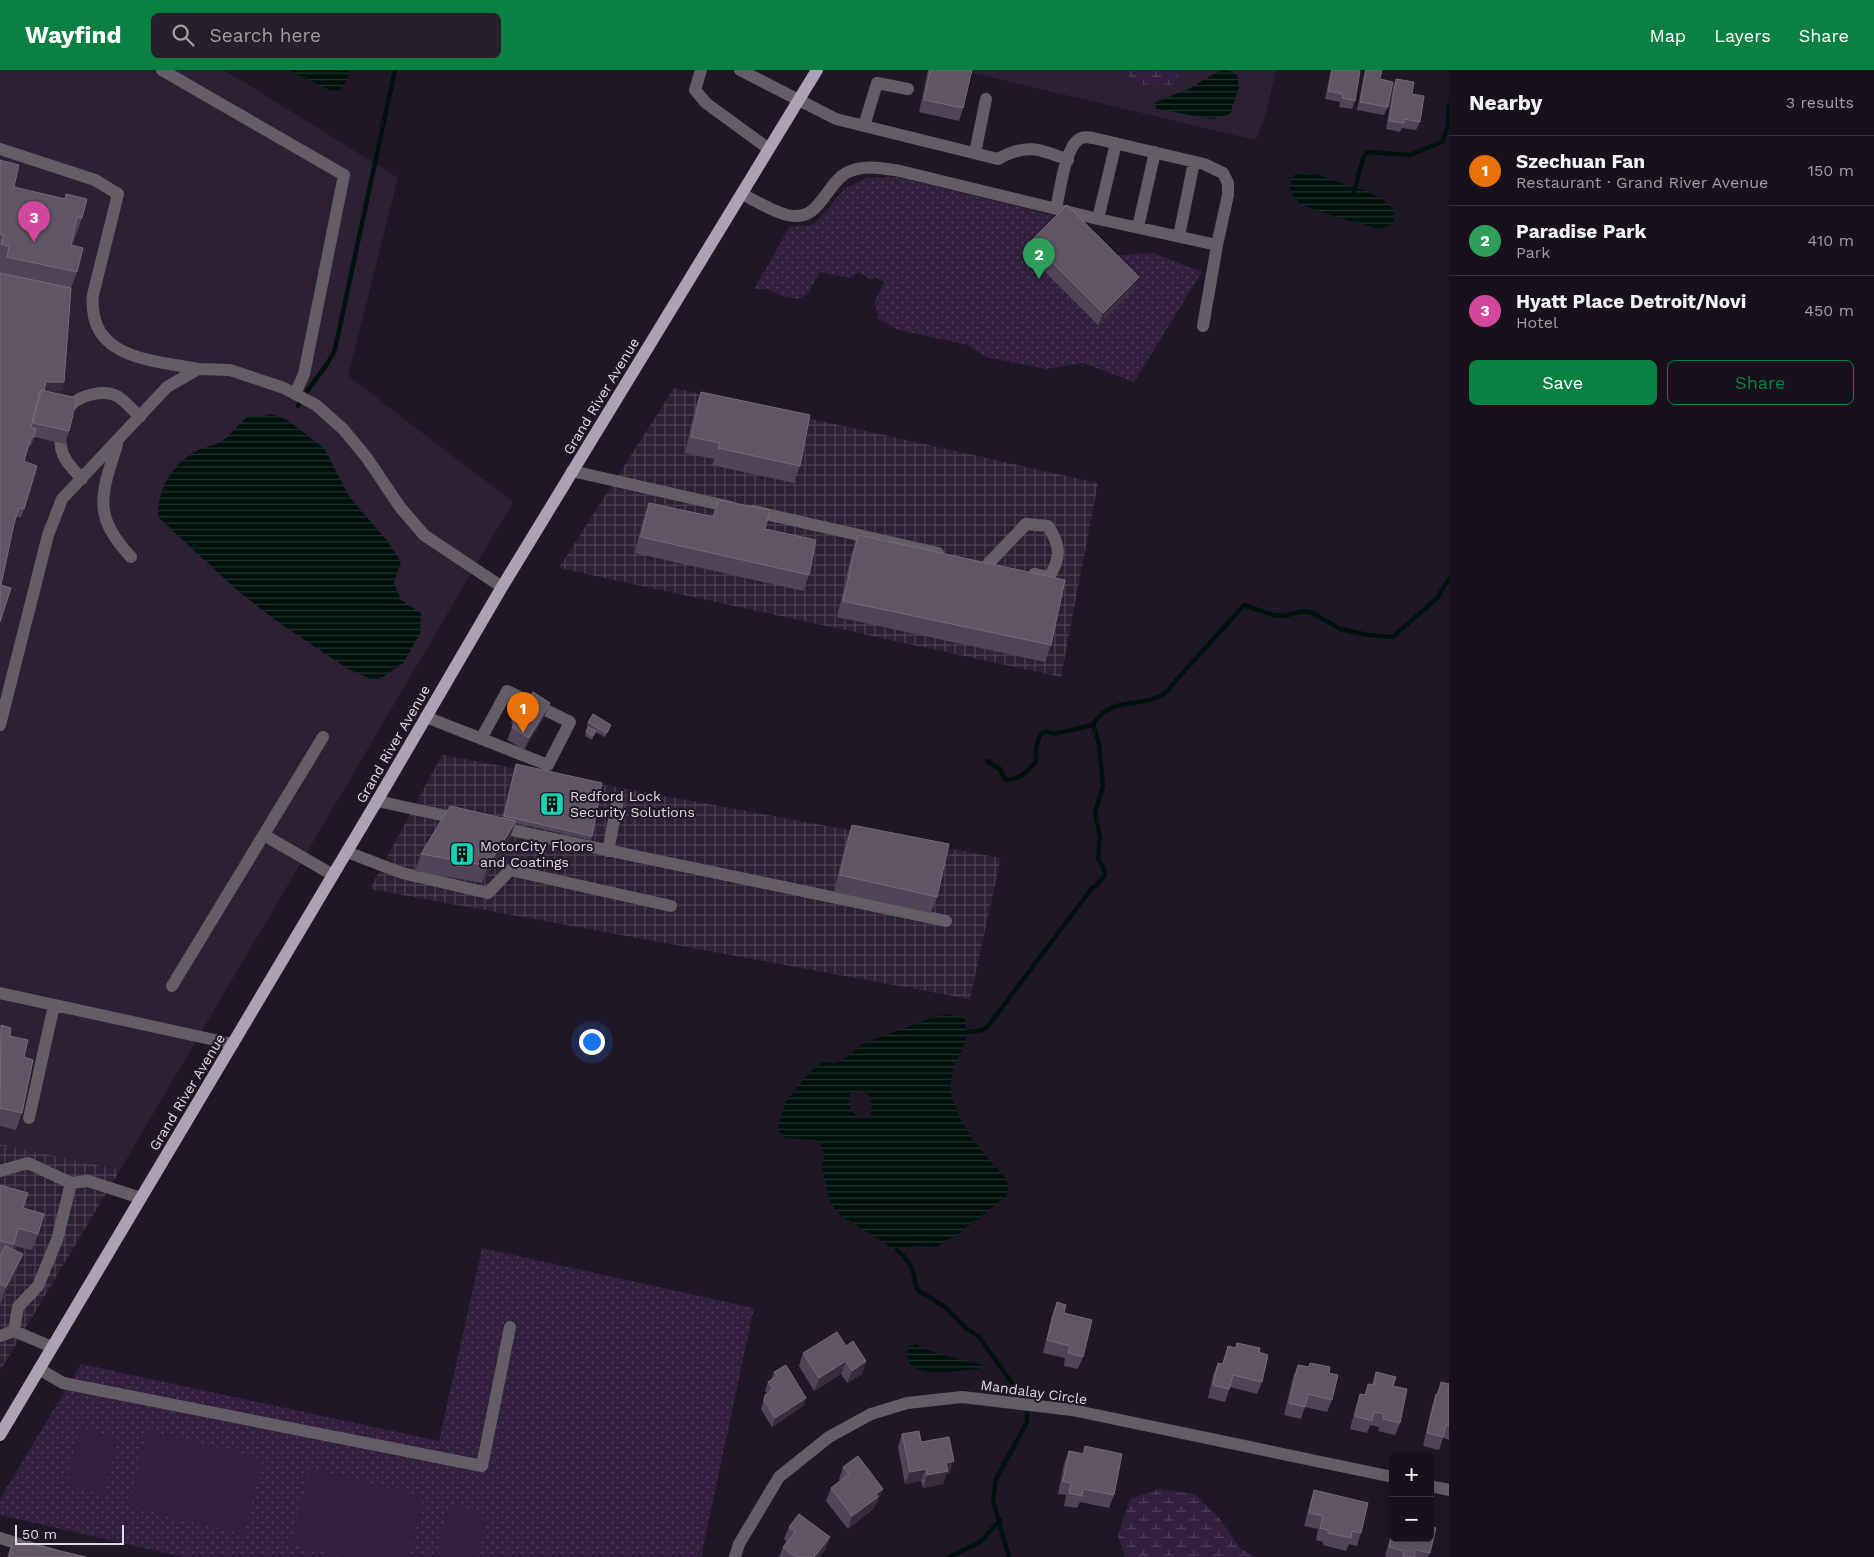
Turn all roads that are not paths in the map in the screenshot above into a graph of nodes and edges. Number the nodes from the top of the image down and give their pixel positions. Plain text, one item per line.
1 (162, 70) edge
2 (701, 70) edge
3 (740, 70) edge
4 (817, 70) edge
5 (908, 89) dead end
6 (986, 99) dead end
7 (799, 100) junction
8 (864, 126) junction
9 (1116, 143) junction
10 (0, 149) edge
11 (769, 149) junction
12 (1155, 152) junction
13 (15, 153) junction
14 (975, 153) junction
15 (1068, 160) junction
16 (0, 162) edge
17 (1194, 162) junction
18 (742, 194) junction
19 (1056, 208) junction
20 (1098, 219) junction
21 (1138, 227) junction
22 (1179, 236) junction
23 (1217, 245) junction
24 (1203, 326) dead end
25 (198, 369) junction
26 (296, 394) junction
27 (140, 417) junction
28 (118, 441) junction
29 (572, 471) junction
30 (82, 479) junction
31 (950, 555) edge
32 (131, 557) dead end
33 (1005, 567) edge
34 (1023, 571) edge
35 (502, 587) junction
36 (426, 717) junction
37 (0, 725) edge
38 (323, 737) dead end
39 (481, 739) junction
40 (618, 800) dead end
41 (377, 801) junction
42 (264, 835) junction
43 (608, 851) junction
44 (347, 852) junction
45 (333, 876) junction
46 (671, 906) dead end
47 (946, 921) dead end
48 (172, 986) dead end
49 (0, 993) edge
50 (54, 1005) junction
51 (233, 1044) junction
52 (29, 1118) dead end
53 (0, 1171) edge
54 (71, 1183) junction
55 (141, 1198) junction
56 (510, 1327) dead end
57 (14, 1331) junction
58 (0, 1336) edge
59 (52, 1347) junction
60 (39, 1369) junction
61 (0, 1435) edge
62 (1389, 1476) edge
63 (1434, 1487) edge
64 (1449, 1490) edge
65 (0, 1538) edge
66 (60, 1557) edge
67 (735, 1557) edge

1 - 26 street
2 - 11 street
3 - 7 street
4 - 7 main road, Grand River Avenue
5 - 8 street
6 - 14 street
7 - 8 street
7 - 11 main road, Grand River Avenue
8 - 14 street
9 - 12 street
9 - 15 street
9 - 20 street
10 - 13 street
11 - 18 main road, Grand River Avenue
12 - 17 street
12 - 21 street
13 - 16 street
13 - 25 street
14 - 15 street
15 - 19 street
17 - 22 street
17 - 23 street
18 - 19 street
18 - 29 main road, Grand River Avenue
19 - 20 street
20 - 21 street
21 - 22 street
22 - 23 street
23 - 24 street
25 - 26 street
25 - 27 street
26 - 35 street
27 - 28 street
27 - 30 street
28 - 30 street
28 - 32 street
29 - 31 street
29 - 35 main road, Grand River Avenue
30 - 37 street
33 - 34 street
35 - 36 main road, Grand River Avenue
36 - 39 street
36 - 41 main road, Grand River Avenue
38 - 42 street
39 - 39 street
40 - 43 street
41 - 43 street
41 - 44 main road, Grand River Avenue
42 - 45 street
42 - 48 street
43 - 47 street
44 - 45 main road, Grand River Avenue
44 - 46 street
45 - 51 main road, Grand River Avenue
49 - 50 street
50 - 51 street
50 - 52 street
51 - 55 main road, Grand River Avenue
53 - 54 street
54 - 55 street
54 - 57 street
55 - 59 main road, Grand River Avenue
56 - 60 street
57 - 58 street
57 - 59 street
59 - 60 main road, Grand River Avenue
60 - 61 main road, Grand River Avenue
62 - 67 street, Mandalay Circle
63 - 64 street
65 - 66 street

